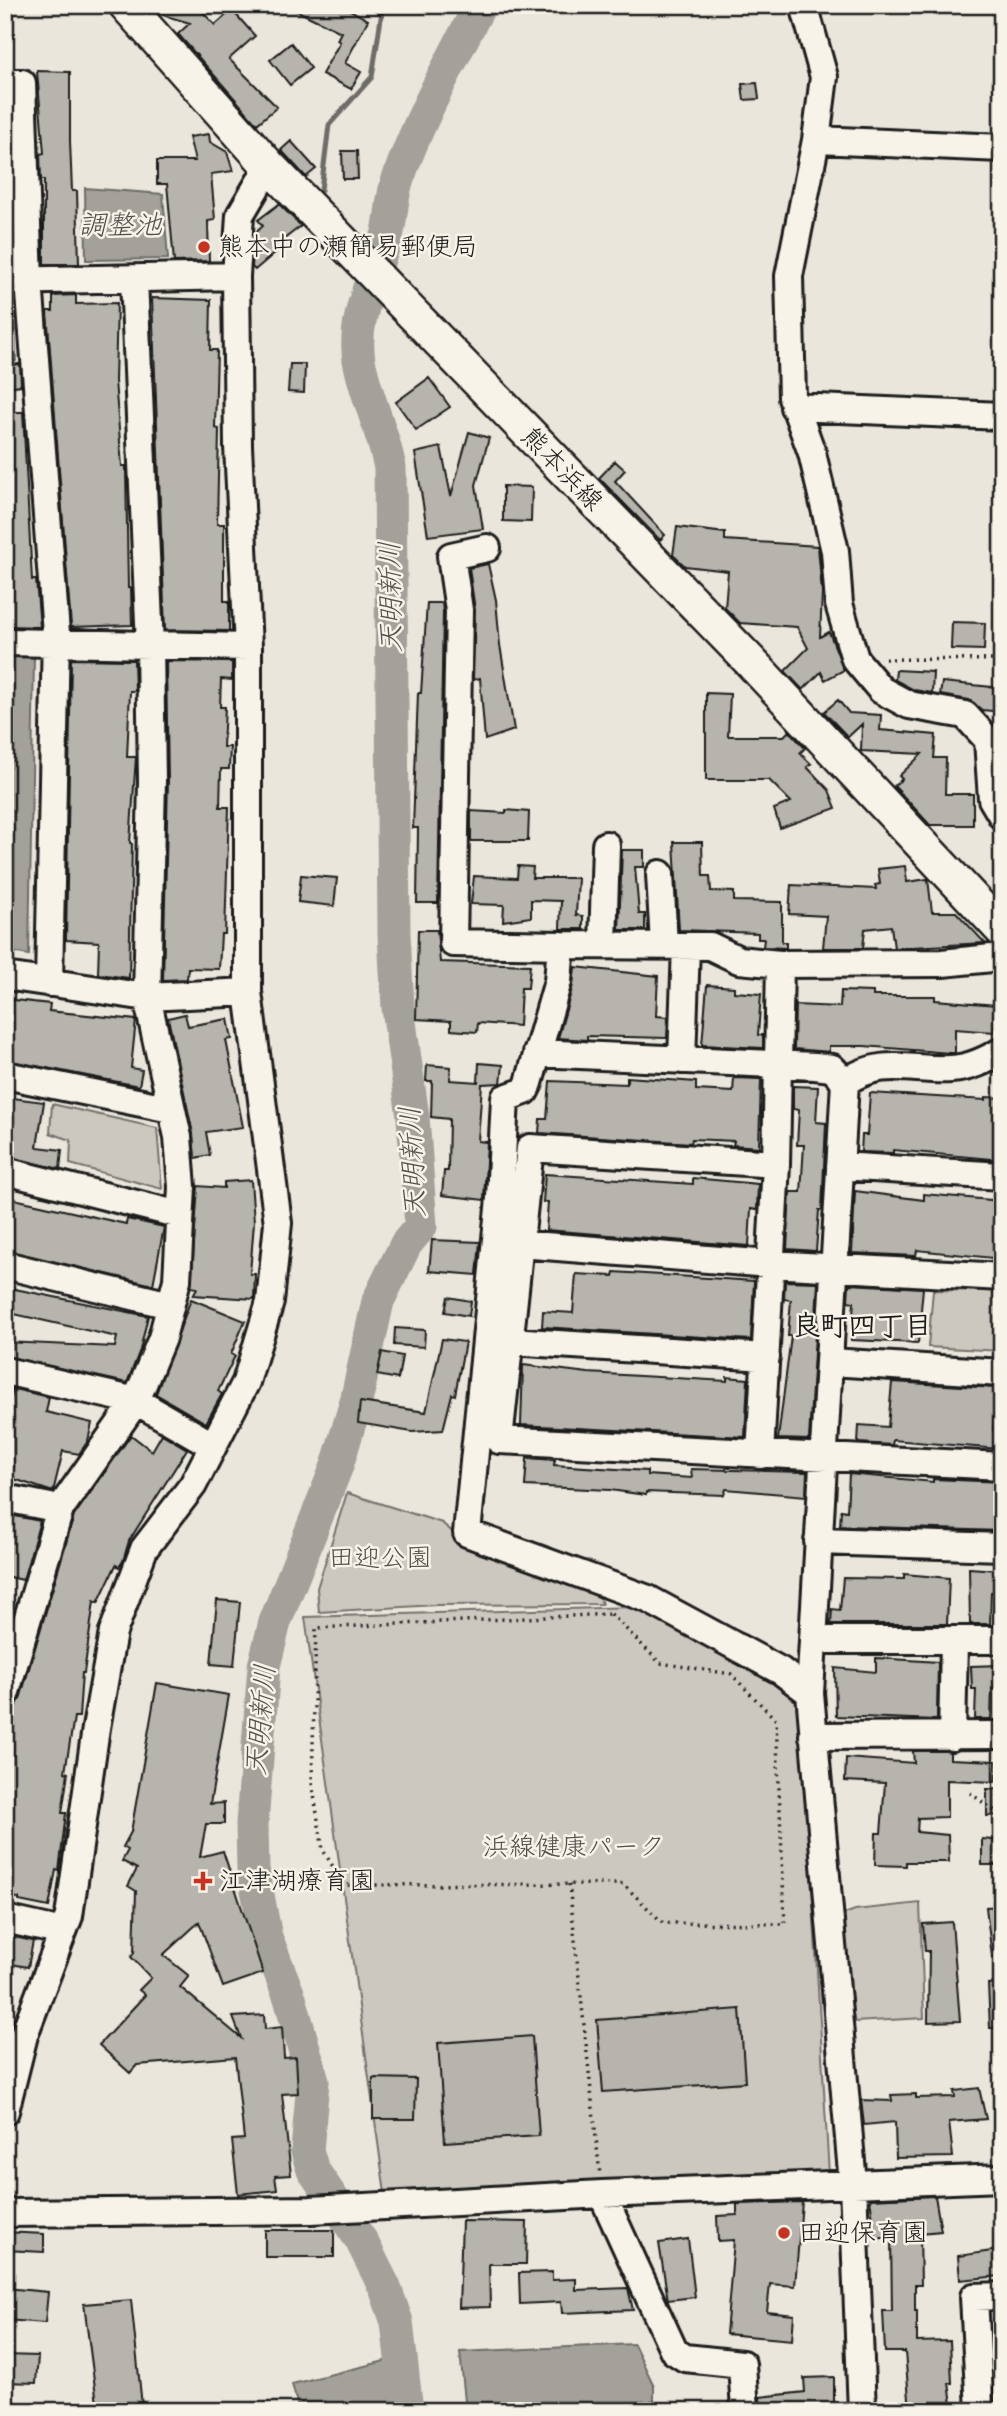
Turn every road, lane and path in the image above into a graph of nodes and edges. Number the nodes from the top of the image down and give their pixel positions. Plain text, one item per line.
1 (126, 5) edge
2 (804, 5) edge
3 (5, 83) edge
4 (816, 140) junction
5 (1002, 148) edge
6 (269, 166) junction
7 (15, 183) edge
8 (236, 276) junction
9 (134, 279) junction
10 (17, 281) edge
11 (794, 407) junction
12 (1002, 416) edge
13 (487, 548) dead end
14 (5, 642) edge
15 (55, 642) junction
16 (150, 646) junction
17 (248, 647) junction
18 (855, 659) junction
19 (1002, 660) edge
20 (1002, 816) edge
21 (606, 845) dead end
22 (660, 874) dead end
23 (1002, 930) edge
24 (561, 945) junction
25 (603, 945) junction
26 (675, 946) junction
27 (1002, 957) edge
28 (780, 964) junction
29 (5, 976) edge
30 (49, 983) junction
31 (248, 992) junction
32 (147, 998) junction
33 (1002, 1051) edge
34 (537, 1053) junction
35 (682, 1060) junction
36 (777, 1065) junction
37 (5, 1075) edge
38 (845, 1082) junction
39 (172, 1109) junction
40 (776, 1164) junction
41 (841, 1166) junction
42 (5, 1171) edge
43 (1002, 1176) edge
44 (180, 1215) junction
45 (520, 1244) junction
46 (771, 1264) junction
47 (5, 1265) edge
48 (835, 1267) junction
49 (1002, 1277) edge
50 (170, 1305) junction
51 (509, 1341) junction
52 (766, 1357) junction
53 (831, 1362) junction
54 (5, 1371) edge
55 (1002, 1373) edge
56 (136, 1401) junction
57 (212, 1445) junction
58 (761, 1455) junction
59 (824, 1458) junction
60 (1002, 1466) edge
61 (5, 1498) edge
62 (61, 1509) junction
63 (818, 1541) junction
64 (1002, 1547) edge
65 (813, 1640) junction
66 (1002, 1640) edge
67 (954, 1641) junction
68 (810, 1693) junction
69 (5, 1695) edge
70 (1002, 1735) edge
71 (813, 1736) junction
72 (952, 1737) junction
73 (970, 1793) dead end
74 (1002, 1816) edge
75 (569, 1884) junction
76 (5, 1919) edge
77 (63, 1933) junction
78 (5, 2111) edge
79 (1002, 2179) edge
80 (853, 2184) junction
81 (602, 2194) junction
82 (5, 2213) edge
83 (1002, 2295) edge
84 (987, 2408) edge
85 (745, 2411) edge
86 (862, 2411) edge

1 - 6 main road, 熊本浜線
2 - 4 street
3 - 7 street
4 - 5 street
4 - 11 street
6 - 8 street
6 - 23 main road, 熊本浜線
7 - 10 street
8 - 9 street
8 - 17 street
9 - 10 street
9 - 16 street
10 - 15 street
11 - 12 street
11 - 18 street
13 - 24 street
14 - 15 street
15 - 16 street
15 - 30 street
16 - 17 street
16 - 32 street
17 - 31 street
18 - 19 path
18 - 20 street
21 - 25 street
22 - 26 street
24 - 25 street
24 - 34 street
25 - 26 street
26 - 28 street
26 - 35 street
27 - 28 street
28 - 36 street
29 - 30 street
30 - 32 street
31 - 32 street
31 - 57 street
32 - 39 street
33 - 38 street
34 - 35 street
34 - 68 street
35 - 36 street
36 - 38 street
36 - 40 street
37 - 39 street
38 - 41 street
39 - 44 street
40 - 45 street
40 - 46 street
41 - 43 street
41 - 48 street
42 - 44 street
44 - 50 street
45 - 46 street
45 - 51 street
46 - 48 street
46 - 52 street
47 - 50 street
48 - 49 street
48 - 53 street
50 - 56 street
51 - 52 street
51 - 58 street
52 - 58 street
53 - 55 street
53 - 59 street
54 - 56 street
56 - 57 street
56 - 62 street
57 - 77 street
58 - 59 street
59 - 60 street
59 - 63 street
61 - 62 street
62 - 69 street
63 - 64 street
63 - 65 street
65 - 67 street
65 - 68 street
66 - 67 street
67 - 72 street
68 - 71 street
70 - 72 street
71 - 72 street
71 - 80 street
73 - 74 path
75 - 75 path
75 - 81 path
76 - 77 street
77 - 78 street
79 - 80 street
80 - 81 street
80 - 86 street
81 - 82 street
81 - 85 street
83 - 84 street

